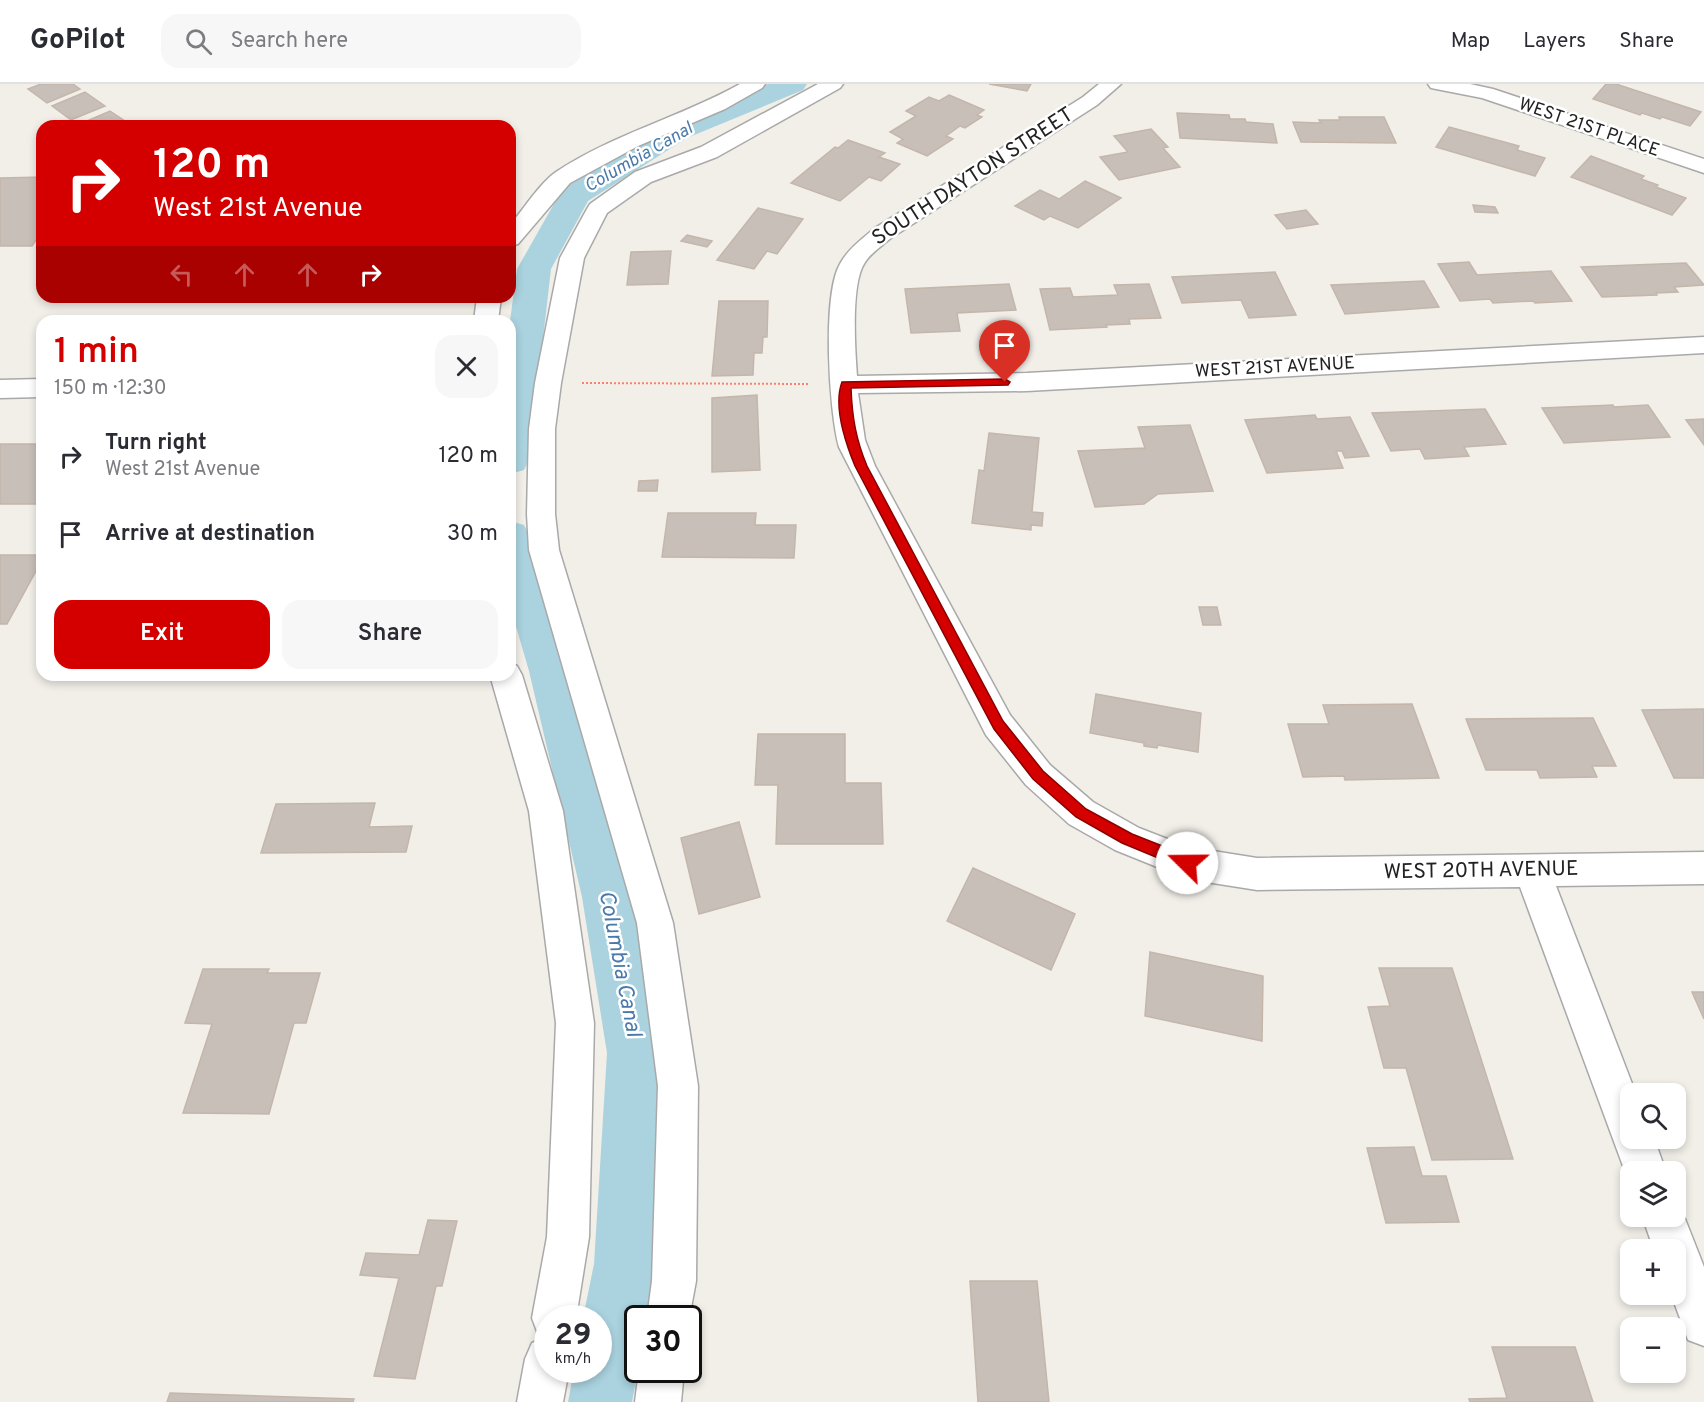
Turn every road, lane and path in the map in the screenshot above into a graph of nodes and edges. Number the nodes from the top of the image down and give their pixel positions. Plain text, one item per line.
1 (755, 84) edge
2 (833, 84) edge
3 (1111, 84) edge
4 (1438, 84) edge
5 (1704, 166) edge
6 (516, 232) edge
7 (1704, 345) edge
8 (548, 383) junction
9 (846, 385) junction
10 (36, 388) edge
11 (0, 389) edge
12 (508, 681) edge
13 (1704, 868) edge
14 (1532, 870) junction
15 (1257, 874) joint
16 (1620, 1104) edge
17 (1667, 1227) edge
18 (556, 1305) edge
19 (671, 1305) edge
20 (1704, 1324) edge
21 (544, 1383) edge
22 (660, 1383) edge
23 (540, 1402) edge
24 (658, 1402) edge

1 - 6 street
2 - 8 street
3 - 9 street, SOUTH DAYTON STREET
4 - 5 street, WEST 21ST PLACE
7 - 9 street, WEST 21ST AVENUE
8 - 9 path
8 - 19 street
9 - 15 street, SOUTH DAYTON STREET
10 - 11 street
12 - 18 street
13 - 14 street, WEST 20TH AVENUE
14 - 15 street, WEST 20TH AVENUE
14 - 16 street
17 - 20 street
21 - 23 street
22 - 24 street

